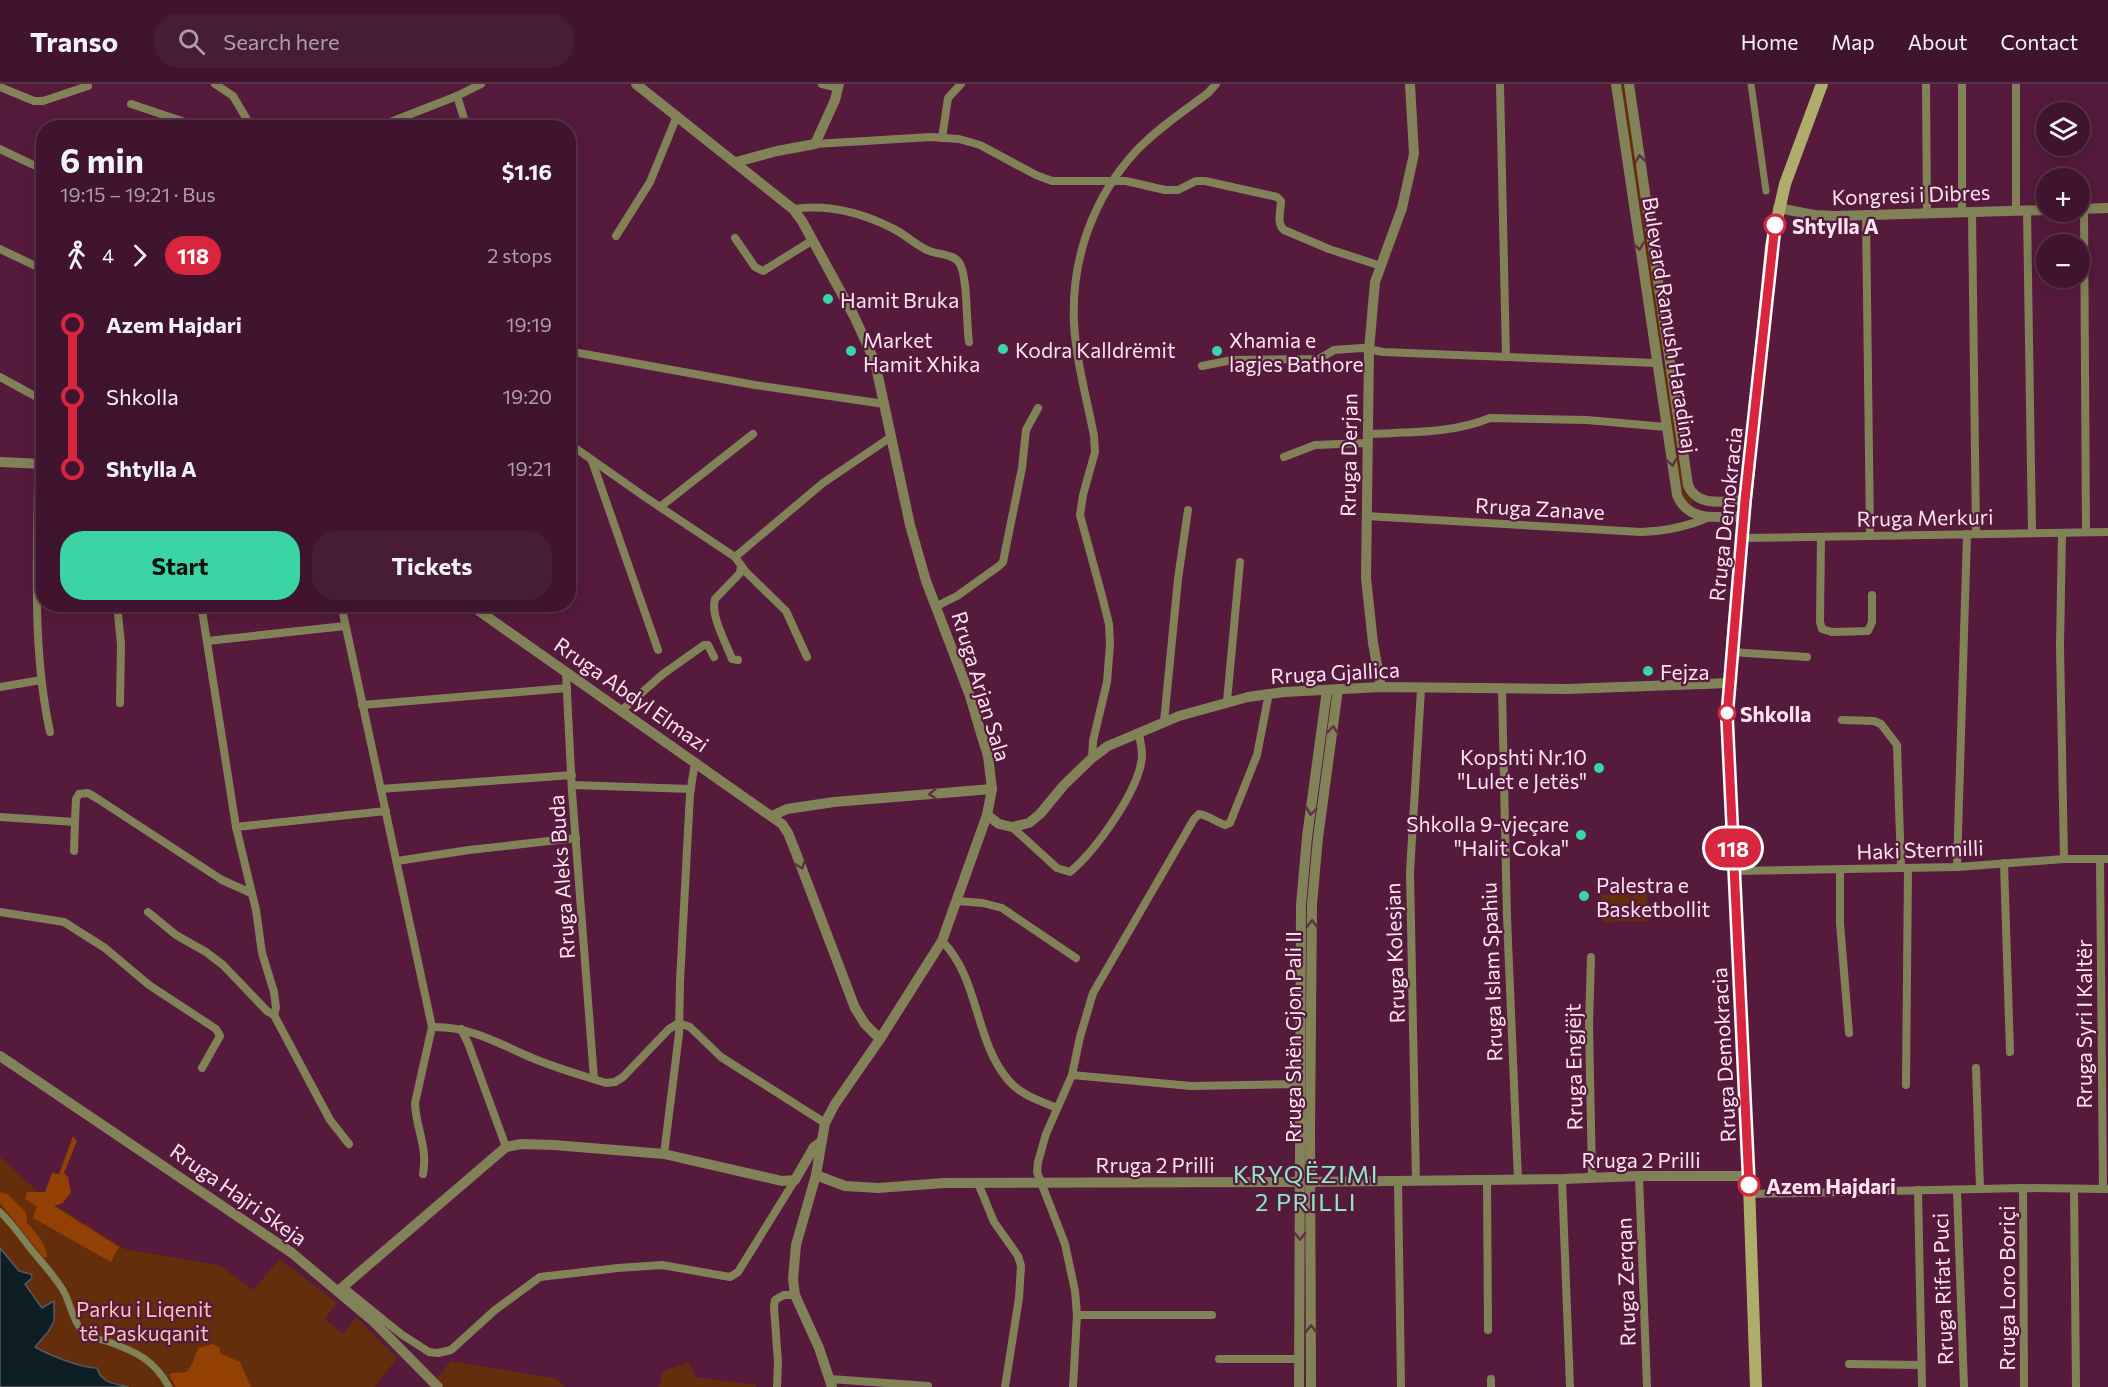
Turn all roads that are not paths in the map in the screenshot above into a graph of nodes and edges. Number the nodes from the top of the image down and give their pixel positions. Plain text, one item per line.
1 (214, 84) edge
2 (481, 84) edge
3 (636, 84) edge
4 (822, 84) edge
5 (961, 84) edge
6 (1216, 84) edge
7 (1410, 84) edge
8 (1500, 84) edge
9 (1616, 84) edge
10 (1629, 84) edge
11 (1751, 84) edge
12 (1822, 84) edge
13 (1926, 84) edge
14 (1962, 84) edge
15 (2016, 84) edge
16 (88, 86) dead end
17 (838, 86) edge
18 (0, 87) edge
19 (457, 96) junction
20 (131, 104) dead end
21 (676, 116) junction
22 (179, 120) edge
23 (247, 120) edge
24 (396, 120) edge
25 (464, 120) edge
26 (942, 138) junction
27 (815, 144) junction
28 (0, 148) edge
29 (736, 162) junction
30 (36, 166) edge
31 (1113, 181) junction
32 (1766, 191) dead end
33 (1778, 208) junction
34 (2108, 208) edge
35 (794, 209) junction
36 (2090, 209) edge
37 (2021, 210) junction
38 (2036, 210) edge
39 (1967, 212) junction
40 (1927, 213) junction
41 (1866, 215) junction
42 (2081, 222) edge
43 (616, 236) dead end
44 (735, 238) dead end
45 (813, 240) junction
46 (0, 249) edge
47 (36, 266) edge
48 (1381, 267) junction
49 (969, 342) dead end
50 (1369, 350) junction
51 (576, 352) edge
52 (1506, 357) junction
53 (1656, 363) junction
54 (1670, 364) junction
55 (1202, 366) dead end
56 (0, 376) edge
57 (36, 396) edge
58 (884, 404) junction
59 (1038, 408) dead end
60 (1666, 427) junction
61 (753, 434) dead end
62 (891, 437) junction
63 (1367, 439) junction
64 (576, 449) edge
65 (1284, 457) dead end
66 (592, 460) junction
67 (0, 462) edge
68 (36, 464) edge
69 (1745, 500) junction
70 (1709, 501) junction
71 (660, 507) junction
72 (1188, 510) dead end
73 (1366, 516) junction
74 (1744, 516) junction
75 (1709, 517) junction
76 (2032, 532) junction
77 (2086, 532) junction
78 (2108, 532) edge
79 (2062, 533) junction
80 (1972, 534) junction
81 (1870, 536) junction
82 (1821, 537) junction
83 (1742, 538) junction
84 (735, 557) junction
85 (1240, 562) dead end
86 (741, 566) junction
87 (1872, 595) dead end
88 (937, 606) junction
89 (38, 612) edge
90 (118, 612) edge
91 (202, 612) edge
92 (342, 612) edge
93 (481, 612) edge
94 (345, 626) junction
95 (207, 641) junction
96 (658, 650) dead end
97 (1731, 652) junction
98 (714, 657) dead end
99 (807, 657) dead end
100 (1808, 657) dead end
101 (738, 660) dead end
102 (566, 673) junction
103 (41, 680) junction
104 (1729, 683) junction
105 (0, 687) edge
106 (1381, 687) junction
107 (567, 688) junction
108 (1421, 688) junction
109 (1333, 690) junction
110 (1502, 690) junction
111 (1269, 693) junction
112 (1227, 701) junction
113 (120, 703) dead end
114 (362, 705) junction
115 (621, 711) junction
116 (1842, 720) dead end
117 (1164, 722) junction
118 (50, 732) dead end
119 (1139, 733) junction
120 (1092, 758) junction
121 (695, 762) junction
122 (572, 775) junction
123 (572, 785) junction
124 (381, 789) junction
125 (691, 789) junction
126 (992, 789) junction
127 (386, 811) junction
128 (987, 815) junction
129 (772, 816) junction
130 (0, 817) edge
131 (75, 822) junction
132 (236, 827) junction
133 (1012, 827) junction
134 (576, 838) junction
135 (74, 851) dead end
136 (2064, 859) junction
137 (2104, 859) edge
138 (396, 861) junction
139 (2004, 863) junction
140 (1957, 867) junction
141 (1904, 868) junction
142 (1840, 870) junction
143 (1734, 871) junction
144 (251, 893) junction
145 (957, 901) junction
146 (0, 912) edge
147 (148, 912) dead end
148 (942, 941) junction
149 (1591, 957) dead end
150 (1076, 958) dead end
151 (274, 1015) junction
152 (679, 1023) junction
153 (432, 1027) junction
154 (461, 1029) junction
155 (1849, 1033) dead end
156 (880, 1039) junction
157 (2010, 1052) dead end
158 (0, 1056) edge
159 (202, 1068) dead end
160 (1976, 1068) dead end
161 (1072, 1076) junction
162 (594, 1079) junction
163 (1299, 1084) junction
164 (1906, 1085) dead end
165 (1057, 1108) junction
166 (825, 1124) junction
167 (821, 1142) junction
168 (349, 1143) dead end
169 (506, 1147) junction
170 (664, 1154) junction
171 (423, 1174) dead end
172 (816, 1175) junction
173 (1639, 1176) junction
174 (1749, 1176) junction
175 (1592, 1177) junction
176 (1562, 1179) junction
177 (795, 1180) junction
178 (1487, 1180) junction
179 (1518, 1180) junction
180 (1398, 1181) junction
181 (1416, 1181) junction
182 (1305, 1182) junction
183 (978, 1183) junction
184 (1041, 1184) junction
185 (2023, 1188) junction
186 (1980, 1189) junction
187 (2074, 1189) junction
188 (2105, 1189) edge
189 (1918, 1190) junction
190 (1957, 1190) junction
191 (1750, 1194) junction
192 (0, 1212) edge
193 (341, 1289) junction
194 (795, 1294) junction
195 (1077, 1315) junction
196 (1212, 1315) dead end
197 (1488, 1330) dead end
198 (1218, 1359) dead end
199 (1299, 1359) junction
200 (1849, 1364) dead end
201 (1921, 1365) junction
202 (831, 1383) edge
203 (928, 1386) edge
204 (170, 1387) edge
205 (438, 1387) edge
206 (777, 1387) edge
207 (1005, 1387) edge
208 (1072, 1387) edge
209 (1299, 1387) edge
210 (1311, 1387) edge
211 (1401, 1387) edge
212 (1570, 1387) edge
213 (1647, 1387) edge
214 (1756, 1387) edge
215 (1922, 1387) edge
216 (1964, 1387) edge
217 (2024, 1387) edge
218 (2076, 1387) edge

1 - 23 street
2 - 19 street
3 - 21 street, Rruga Arjan Sala
4 - 17 street
5 - 26 street
6 - 31 street
7 - 48 street, Rruga Derjan
8 - 52 street
9 -> 53 street, Bulevard Ramush Haradinaj
54 -> 10 street, Bulevard Ramush Haradinaj
11 - 32 street
12 - 33 main road, Rruga Demokracia
13 - 40 street
14 - 39 street
15 - 37 street
16 - 18 street
17 - 27 street
19 - 24 street
19 - 25 street
20 - 22 street
21 - 29 street, Rruga Arjan Sala
21 - 43 street
26 - 27 street
26 - 31 street
27 - 29 street
28 - 30 street
29 - 35 street, Rruga Arjan Sala
31 - 48 street
31 - 120 street
33 - 41 street, Kongresi i Dibres
33 - 69 main road, Rruga Demokracia
34 - 36 street
35 - 45 street, Rruga Arjan Sala
35 - 49 street
37 - 38 street, Kongresi i Dibres
37 - 39 street, Kongresi i Dibres
37 - 76 street
39 - 40 street, Kongresi i Dibres
39 - 80 street
40 - 41 street, Kongresi i Dibres
41 - 81 street
42 - 77 street
44 - 45 street
45 - 58 street, Rruga Arjan Sala
46 - 47 street
48 - 50 street, Rruga Derjan
50 - 52 street
50 - 55 street
50 - 63 street, Rruga Derjan
51 - 58 street
52 - 53 street
53 - 54 street
53 - 60 street, Bulevard Ramush Haradinaj
54 - 70 street, Bulevard Ramush Haradinaj
56 - 57 street
58 - 62 street, Rruga Arjan Sala
59 - 88 street
60 - 63 street
60 -> 75 street, Bulevard Ramush Haradinaj
61 - 71 street
62 - 84 street
62 - 88 street, Rruga Arjan Sala
63 - 65 street
63 - 73 street, Rruga Derjan
64 - 66 street
66 - 71 street
66 - 96 street
67 - 68 street
69 - 70 street
69 - 74 main road, Rruga Demokracia
70 - 75 street
71 - 84 street
72 - 117 street
73 - 75 street, Rruga Zanave
73 - 106 street, Rruga Derjan
74 - 75 street, Bulevard Ramush Haradinaj
74 - 83 main road, Rruga Demokracia
76 - 79 street, Rruga Merkuri
76 - 80 street, Rruga Merkuri
77 - 78 street, Rruga Merkuri
77 - 79 street, Rruga Merkuri
79 - 136 street
80 - 81 street, Rruga Merkuri
80 - 140 street
81 - 82 street, Rruga Merkuri
82 - 83 street, Rruga Merkuri
82 - 87 street
83 - 97 main road, Rruga Demokracia
84 - 86 street
85 - 112 street
86 - 99 street
86 - 101 street
88 - 126 street, Rruga Arjan Sala
89 - 103 street
90 - 113 street
91 - 95 street
92 - 94 street
93 - 102 street, Rruga Abdyl Elmazi
94 - 95 street
94 - 114 street
95 - 132 street
97 - 100 street
97 - 104 main road, Rruga Demokracia
98 - 115 street
102 - 107 street, Rruga Aleks Buda
102 - 115 street, Rruga Abdyl Elmazi
103 - 105 street
103 - 118 street
104 - 110 street, Rruga Gjallica
104 - 143 main road, Rruga Demokracia
106 - 108 street, Rruga Gjallica
106 - 109 street, Rruga Gjallica
107 - 114 street
107 - 122 street, Rruga Aleks Buda
108 - 110 street, Rruga Gjallica
108 - 181 street, Rruga Kolesjan
109 - 111 street, Rruga Gjallica
109 -> 163 street, Rruga Shën Gjon Pali II
182 -> 109 street, Rruga Shën Gjon Pali II
110 - 179 street, Rruga Islam Spahiu
111 - 112 street, Rruga Gjallica
111 - 161 street
112 - 117 street, Rruga Gjallica
114 - 124 street
115 - 121 street, Rruga Abdyl Elmazi
116 - 141 street
117 - 119 street, Rruga Gjallica
119 - 120 street, Rruga Gjallica
119 - 133 street
120 - 133 street, Rruga Gjallica
121 - 125 street
121 - 129 street, Rruga Abdyl Elmazi
122 - 123 street, Rruga Aleks Buda
122 - 124 street
123 - 125 street
123 - 134 street, Rruga Aleks Buda
124 - 127 street
125 - 152 street
126 - 128 street, Rruga Arjan Sala
126 -> 129 street
127 - 132 street
127 - 138 street
128 - 133 street
128 - 145 street, Rruga Arjan Sala
129 -> 156 street, Rruga Abdyl Elmazi
130 - 131 street
131 - 135 street
131 - 144 street
132 - 144 street
134 - 138 street
134 - 162 street, Rruga Aleks Buda
136 - 137 street, Haki Stermilli
136 - 139 street, Haki Stermilli
137 - 188 street, Rruga Syri I Kaltër
138 - 153 street
139 - 140 street, Haki Stermilli
139 - 157 street
140 - 141 street, Haki Stermilli
141 - 142 street, Haki Stermilli
141 - 164 street
142 - 143 street, Haki Stermilli
142 - 155 street
143 - 174 main road, Rruga Demokracia
144 - 151 street
145 - 148 street, Rruga Arjan Sala
145 - 150 street
146 - 159 street
147 - 151 street
148 - 156 street, Rruga Arjan Sala
148 - 165 street
149 - 175 street, Rruga Engjëjt
151 - 168 street
152 - 162 street
152 - 166 street
152 - 170 street
153 - 154 street
153 - 171 street
154 - 162 street
154 - 169 street
156 - 166 street, Rruga Arjan Sala
158 - 193 street, Rruga Hajri Skeja
160 - 186 street
161 - 163 street
161 - 165 street
163 - 182 street, Rruga Shën Gjon Pali II
165 - 184 street
166 - 167 street, Rruga Arjan Sala
167 - 172 street, Rruga Arjan Sala
167 - 177 street
169 - 170 street
169 - 193 street
170 - 177 street
172 - 183 street, Rruga 2 Prilli
172 - 194 street, Rruga Arjan Sala
173 - 174 street, Rruga 2 Prilli
173 - 175 street, Rruga 2 Prilli
173 - 213 street, Rruga Zerqan
174 - 191 main road, Rruga Demokracia
175 - 176 street, Rruga 2 Prilli
176 - 179 street, Rruga 2 Prilli
176 - 212 street
177 - 193 street
178 - 179 street, Rruga 2 Prilli
178 - 181 street, Rruga 2 Prilli
178 - 197 street
180 - 181 street, Rruga 2 Prilli
180 - 182 street, Rruga 2 Prilli
180 - 211 street
182 - 184 street, Rruga 2 Prilli
182 -> 199 street, Rruga Shën Gjon Pali II
210 -> 182 street, Rruga Shën Gjon Pali II
183 - 184 street, Rruga 2 Prilli
183 - 207 street
184 - 195 street
185 - 186 street
185 - 187 street
185 - 217 street, Rruga Loro Boriçi
186 - 190 street
187 - 188 street
187 - 218 street
189 - 190 street
189 - 191 street
189 - 201 street
190 - 216 street, Rruga Rifat Puci
191 - 214 main road, Rruga Demokracia
192 - 204 street
193 - 205 street, Rruga Hajri Skeja
194 - 202 street, Rruga Arjan Sala
194 - 206 street
195 - 196 street
195 - 208 street
198 - 199 street
199 - 209 street, Rruga Shën Gjon Pali II
200 - 201 street
201 - 215 street
202 - 203 street

